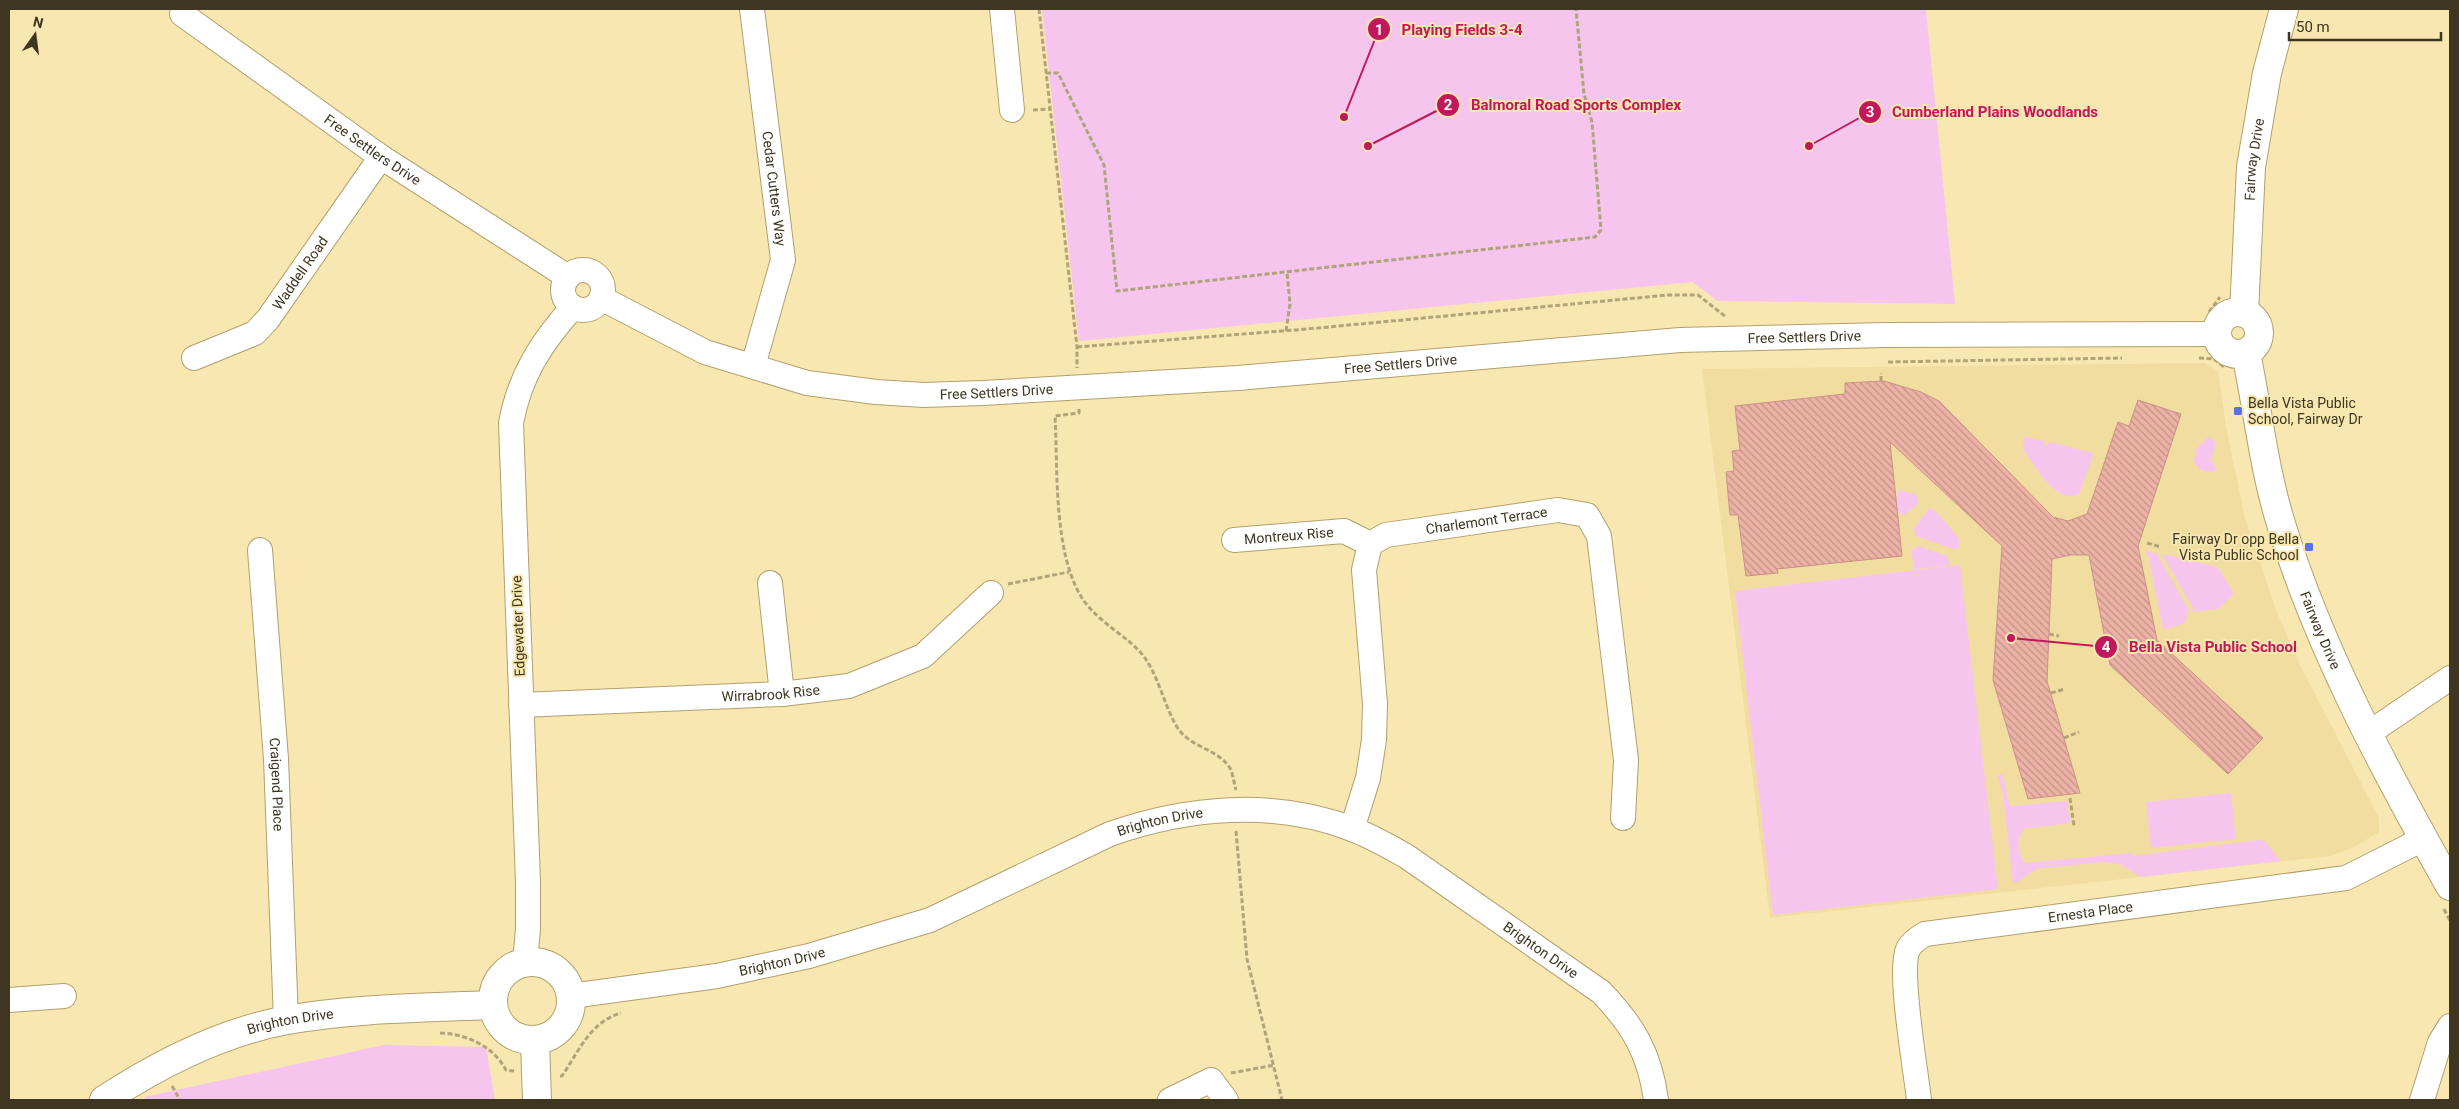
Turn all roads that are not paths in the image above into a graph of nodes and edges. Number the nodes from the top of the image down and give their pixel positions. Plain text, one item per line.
1 (752, 9) edge
2 (1002, 9) edge
3 (2284, 9) edge
4 (182, 14) dead end
5 (1012, 110) dead end
6 (380, 157) junction
7 (568, 277) junction
8 (602, 298) junction
9 (574, 307) junction
10 (2244, 313) junction
11 (2211, 323) junction
12 (2246, 353) junction
13 (194, 358) dead end
14 (753, 366) junction
15 (1234, 540) dead end
16 (1370, 544) junction
17 (260, 550) dead end
18 (770, 583) dead end
19 (991, 593) road end
20 (2450, 678) edge
21 (782, 694) junction
22 (521, 705) junction
23 (2369, 733) junction
24 (1623, 818) dead end
25 (1352, 829) junction
26 (2423, 839) junction
27 (2450, 886) edge
28 (525, 962) junction
29 (64, 996) dead end
30 (571, 996) junction
31 (9, 1000) edge
32 (492, 1005) junction
33 (286, 1020) junction
34 (2450, 1026) edge
35 (535, 1041) junction
36 (104, 1100) edge
37 (536, 1100) edge
38 (1170, 1100) edge
39 (1226, 1100) edge
40 (1656, 1100) edge
41 (1919, 1100) edge
42 (2422, 1100) edge

1 - 14 street, Cedar Cutters Way
2 - 5 street
3 - 10 street, Fairway Drive
4 - 6 street, Free Settlers Drive
6 - 7 street, Free Settlers Drive
6 - 13 street, Waddell Road
7 - 8 street
7 - 9 street
8 - 9 street
8 - 14 street, Free Settlers Drive
9 - 22 street, Edgewater Drive
10 - 11 street
10 - 12 street
11 - 12 street
11 - 14 street, Free Settlers Drive
12 - 23 street, Fairway Drive
15 - 16 street, Montreux Rise
16 - 24 street, Charlemont Terrace
16 - 25 street
17 - 33 street, Craigend Place
18 - 21 street
19 - 21 street, Wirrabrook Rise
20 - 23 street
21 - 22 street, Wirrabrook Rise
22 - 28 street, Edgewater Drive
23 - 26 street, Fairway Drive
25 - 30 street, Brighton Drive
25 - 40 street, Brighton Drive
26 - 27 street, Fairway Drive
26 - 41 street, Ernesta Place
28 - 30 street
28 - 32 street
29 - 31 street
30 - 35 street
32 - 33 street, Brighton Drive
32 - 35 street
33 - 36 street, Brighton Drive
34 - 42 street
35 - 37 street
38 - 39 street

